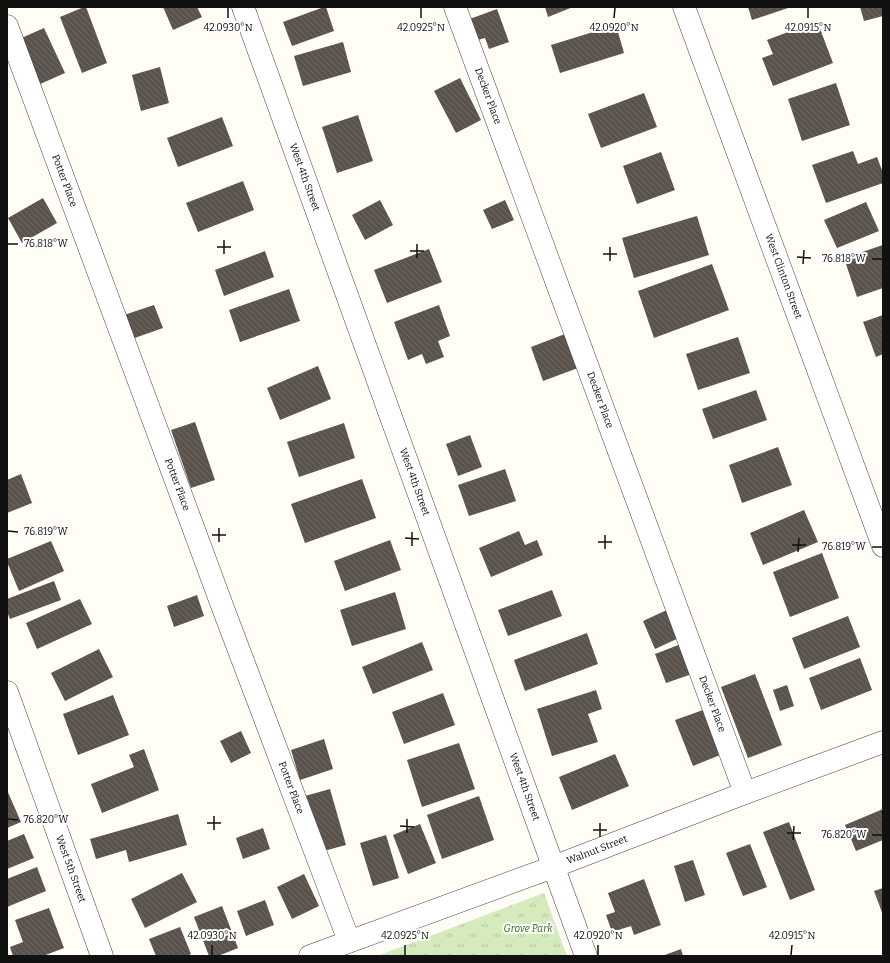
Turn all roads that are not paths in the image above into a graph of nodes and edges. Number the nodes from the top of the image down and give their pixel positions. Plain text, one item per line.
1 (243, 7) edge
2 (455, 7) edge
3 (684, 7) edge
4 (7, 26) edge
5 (883, 546) edge
6 (7, 692) edge
7 (14, 732) edge
8 (883, 742) edge
9 (745, 792) junction
10 (553, 867) junction
11 (349, 941) junction
12 (102, 956) edge
13 (310, 956) edge
14 (586, 956) edge

1 - 10 street, West 4th Street
2 - 9 street, Decker Place
3 - 5 street, West Clinton Street
4 - 11 street, Potter Place
6 - 7 street, West 5th Street
7 - 12 street, West 5th Street
8 - 9 street, Walnut Street
9 - 10 street, Walnut Street
10 - 11 street, Walnut Street
10 - 14 street, West 4th Street
11 - 13 street, Walnut Street

